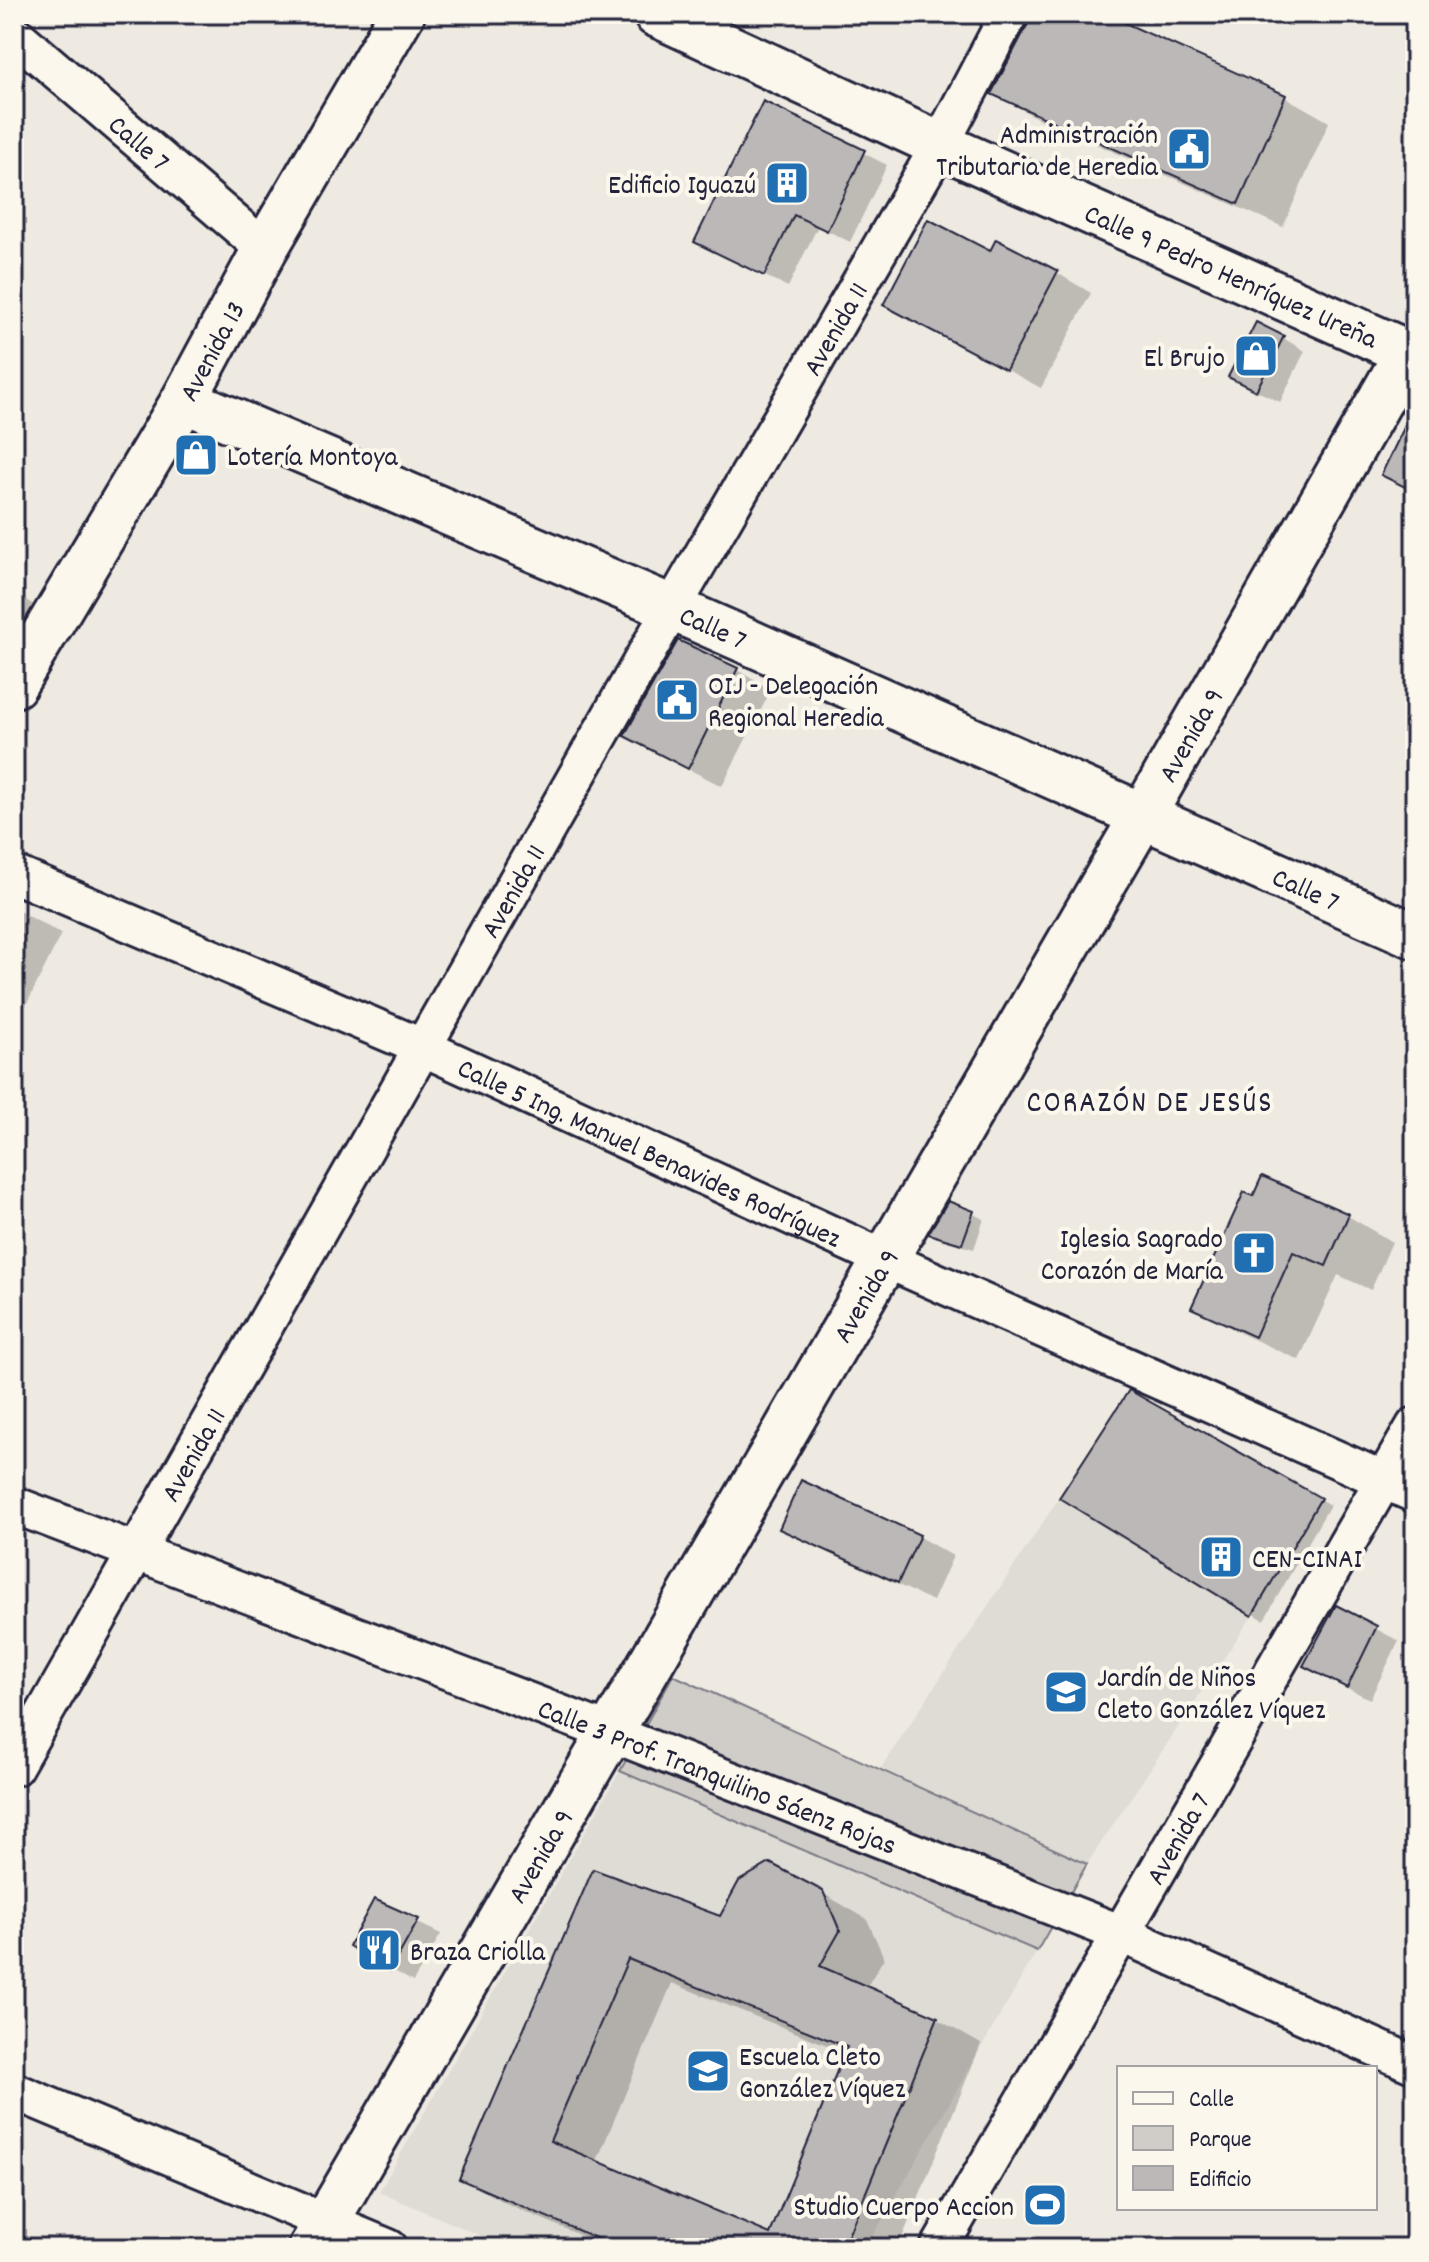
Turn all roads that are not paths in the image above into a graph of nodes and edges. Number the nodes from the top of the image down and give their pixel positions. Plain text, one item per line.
1 (402, 14) edge
2 (656, 14) edge
3 (1009, 14) edge
4 (14, 34) edge
5 (940, 145) junction
6 (265, 249) junction
7 (1412, 351) edge
8 (184, 400) junction
9 (672, 608) junction
10 (14, 685) edge
11 (1142, 817) junction
12 (14, 874) edge
13 (1415, 936) edge
14 (424, 1048) junction
15 (885, 1259) junction
16 (1415, 1426) edge
17 (1400, 1487) edge
18 (14, 1505) edge
19 (137, 1551) junction
20 (611, 1733) junction
21 (14, 1767) edge
22 (1122, 1934) junction
23 (1415, 2065) edge
24 (14, 2091) edge
25 (318, 2236) edge
26 (389, 2248) edge
27 (939, 2248) edge

1 - 6 main road, Avenida 13
2 - 5 main road, Calle 9 Pedro Henríquez Ureña
3 - 5 street, Avenida 11
4 - 6 street, Calle 7
5 - 7 main road, Calle 9 Pedro Henríquez Ureña
5 - 9 street, Avenida 11
6 - 8 main road, Avenida 13
7 - 11 main road, Avenida 9
8 - 9 main road, Calle 7
8 - 10 main road, Avenida 13
9 - 11 main road, Calle 7
9 - 14 street, Avenida 11
11 - 13 main road, Calle 7
11 - 15 main road, Avenida 9
12 - 14 street, Calle 5 Ing. Manuel Benavides Rodríguez
14 - 15 street, Calle 5 Ing. Manuel Benavides Rodríguez
14 - 19 street, Avenida 11
15 - 17 street, Calle 5 Ing. Manuel Benavides Rodríguez
15 - 20 main road, Avenida 9
16 - 17 street, Avenida 7
17 - 22 street, Avenida 7
18 - 19 street, Calle 3 Prof. Tranquilino Sáenz Rojas
19 - 20 street, Calle 3 Prof. Tranquilino Sáenz Rojas
19 - 21 street, Avenida 11
20 - 22 street, Calle 3 Prof. Tranquilino Sáenz Rojas
20 - 25 main road, Avenida 9
22 - 23 street, Calle 3 Prof. Tranquilino Sáenz Rojas
22 - 27 street, Avenida 7
24 - 25 street
25 - 26 street

